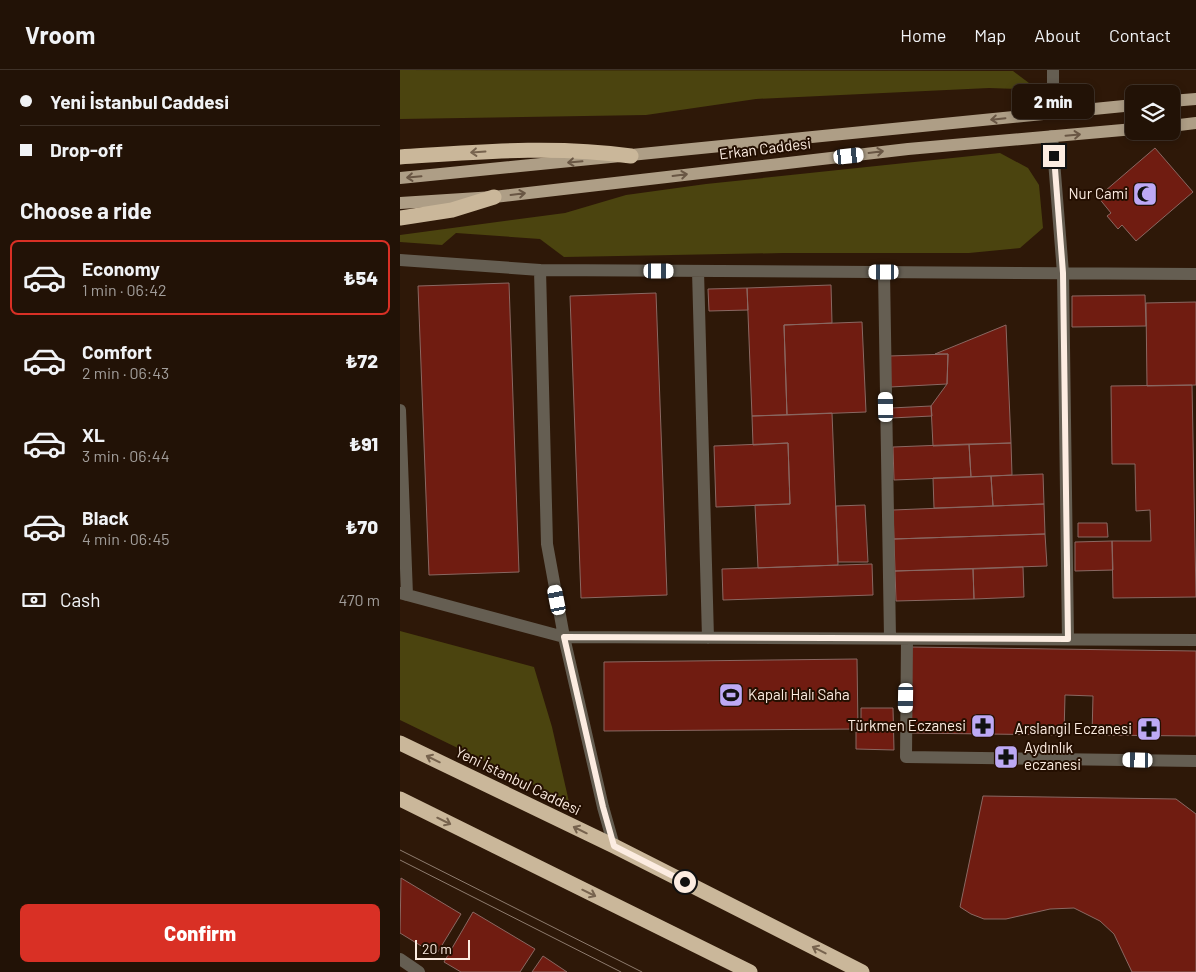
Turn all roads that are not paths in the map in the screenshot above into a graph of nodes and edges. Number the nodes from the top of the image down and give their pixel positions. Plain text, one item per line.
1 (1053, 70) edge
2 (1196, 99) edge
3 (1180, 101) edge
4 (1125, 106) edge
5 (1053, 112) junction
6 (1196, 123) edge
7 (1180, 125) edge
8 (1125, 130) edge
9 (1052, 136) junction
10 (631, 156) junction
11 (400, 157) edge
12 (400, 178) edge
13 (494, 196) junction
14 (400, 203) edge
15 (400, 218) edge
16 (400, 260) edge
17 (540, 270) junction
18 (698, 271) junction
19 (884, 272) junction
20 (1063, 273) junction
21 (1196, 274) edge
22 (400, 410) edge
23 (404, 594) edge
24 (564, 637) junction
25 (708, 638) junction
26 (890, 638) junction
27 (907, 639) junction
28 (1068, 639) junction
29 (1196, 640) edge
30 (400, 744) edge
31 (1196, 761) edge
32 (400, 799) edge
33 (614, 846) junction
34 (400, 959) edge
35 (419, 972) edge
36 (750, 972) edge
37 (862, 972) edge

1 - 5 street
2 - 3 main road
4 - 5 main road, Erkan Caddesi
5 -> 10 main road, Erkan Caddesi
6 - 7 main road
9 -> 8 main road, Erkan Caddesi
13 -> 9 main road, Erkan Caddesi
9 - 20 street
10 -> 11 highway
10 -> 12 main road, Erkan Caddesi
13 - 14 main road, Erkan Caddesi
13 - 15 highway
16 - 17 street
17 - 18 street
17 - 24 street
18 - 19 street
18 - 25 street
19 - 20 street
19 - 26 street
20 - 21 street
20 - 28 street
22 - 23 street
23 - 24 street
24 - 25 street
24 - 33 street
25 - 26 street
26 - 27 street
27 - 28 street
27 - 31 street
28 - 29 street
33 -> 30 highway, Yeni İstanbul Caddesi
32 -> 36 highway
37 -> 33 highway, Yeni İstanbul Caddesi
34 - 35 street

